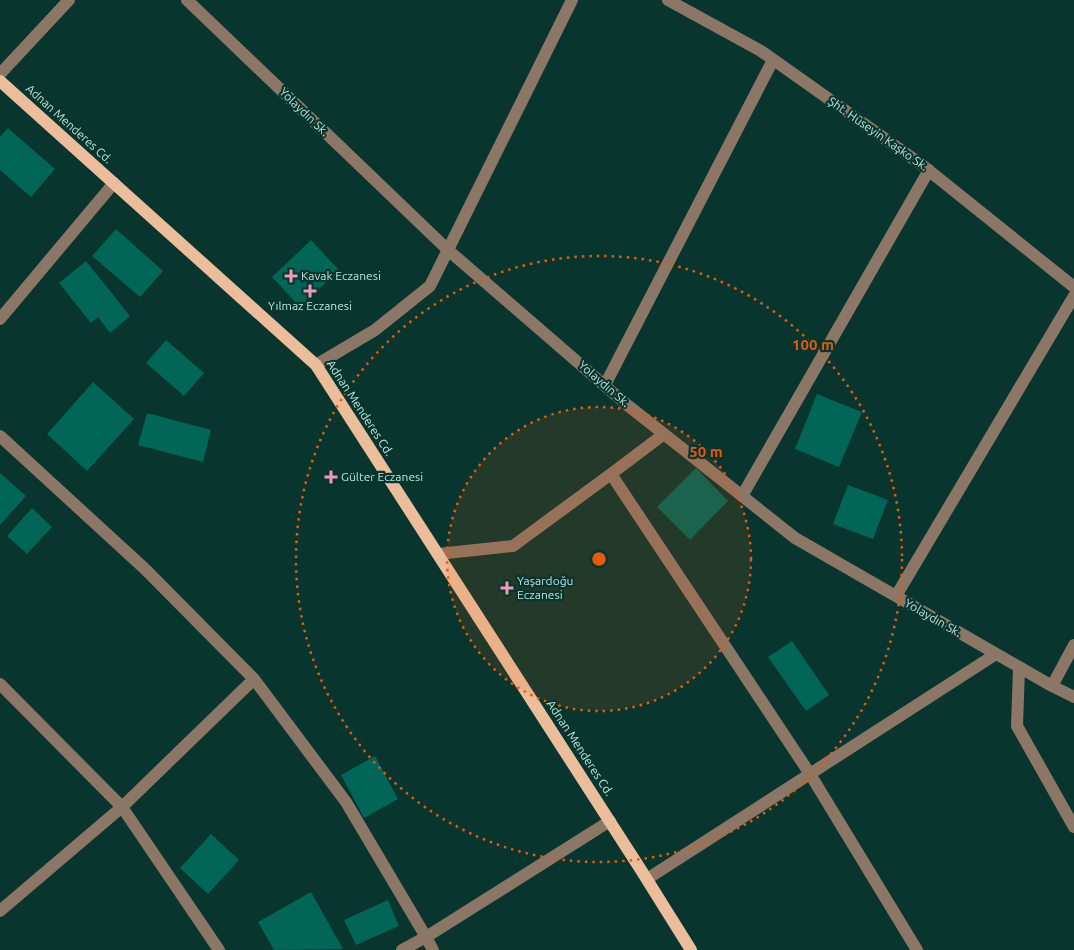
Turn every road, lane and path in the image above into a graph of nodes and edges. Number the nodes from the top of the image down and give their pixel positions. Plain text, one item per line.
1 (69, 0) edge
2 (187, 0) edge
3 (572, 0) edge
4 (668, 0) edge
5 (773, 60) junction
6 (0, 74) edge
7 (0, 80) edge
8 (929, 170) junction
9 (114, 183) junction
10 (448, 250) junction
11 (1074, 287) edge
12 (1074, 296) edge
13 (2, 315) edge
14 (316, 365) junction
15 (605, 385) junction
16 (664, 434) junction
17 (0, 436) edge
18 (611, 474) junction
19 (742, 496) junction
20 (438, 554) junction
21 (896, 596) junction
22 (1074, 645) edge
23 (996, 654) junction
24 (1019, 668) junction
25 (254, 679) junction
26 (0, 684) edge
27 (1052, 686) junction
28 (1074, 697) edge
29 (810, 774) junction
30 (122, 807) junction
31 (610, 821) junction
32 (1074, 827) edge
33 (647, 879) junction
34 (0, 911) edge
35 (426, 937) junction
36 (219, 950) edge
37 (402, 950) edge
38 (433, 950) edge
39 (691, 950) edge
40 (917, 950) edge

1 - 6 street
2 - 10 street, Yolaydın Sk.
3 - 10 street
4 - 5 street, Şht. Hüseyin Kaşko Sk.
5 - 8 street, Şht. Hüseyin Kaşko Sk.
5 - 15 street
7 - 9 main road, Adnan Menderes Cd.
8 - 11 street, Şht. Hüseyin Kaşko Sk.
8 - 19 street
9 - 13 street
9 - 14 main road, Adnan Menderes Cd.
10 - 14 street
10 - 15 street, Yolaydın Sk.
12 - 21 street
14 - 20 main road, Adnan Menderes Cd.
15 - 16 street, Yolaydın Sk.
16 - 18 street
16 - 19 street, Yolaydın Sk.
17 - 25 street
18 - 20 street
18 - 29 street
19 - 21 street, Yolaydın Sk.
20 - 31 main road, Adnan Menderes Cd.
21 - 23 street, Yolaydın Sk.
22 - 27 street
23 - 24 street, Yolaydın Sk.
23 - 29 street
24 - 27 street, Yolaydın Sk.
24 - 32 street
25 - 30 street
25 - 35 street
26 - 30 street
27 - 28 street, Yolaydın Sk.
29 - 33 street
29 - 40 street
30 - 34 street
30 - 36 street
31 - 33 main road, Adnan Menderes Cd.
31 - 35 street
33 - 39 main road, Adnan Menderes Cd.
35 - 37 street
35 - 38 street

